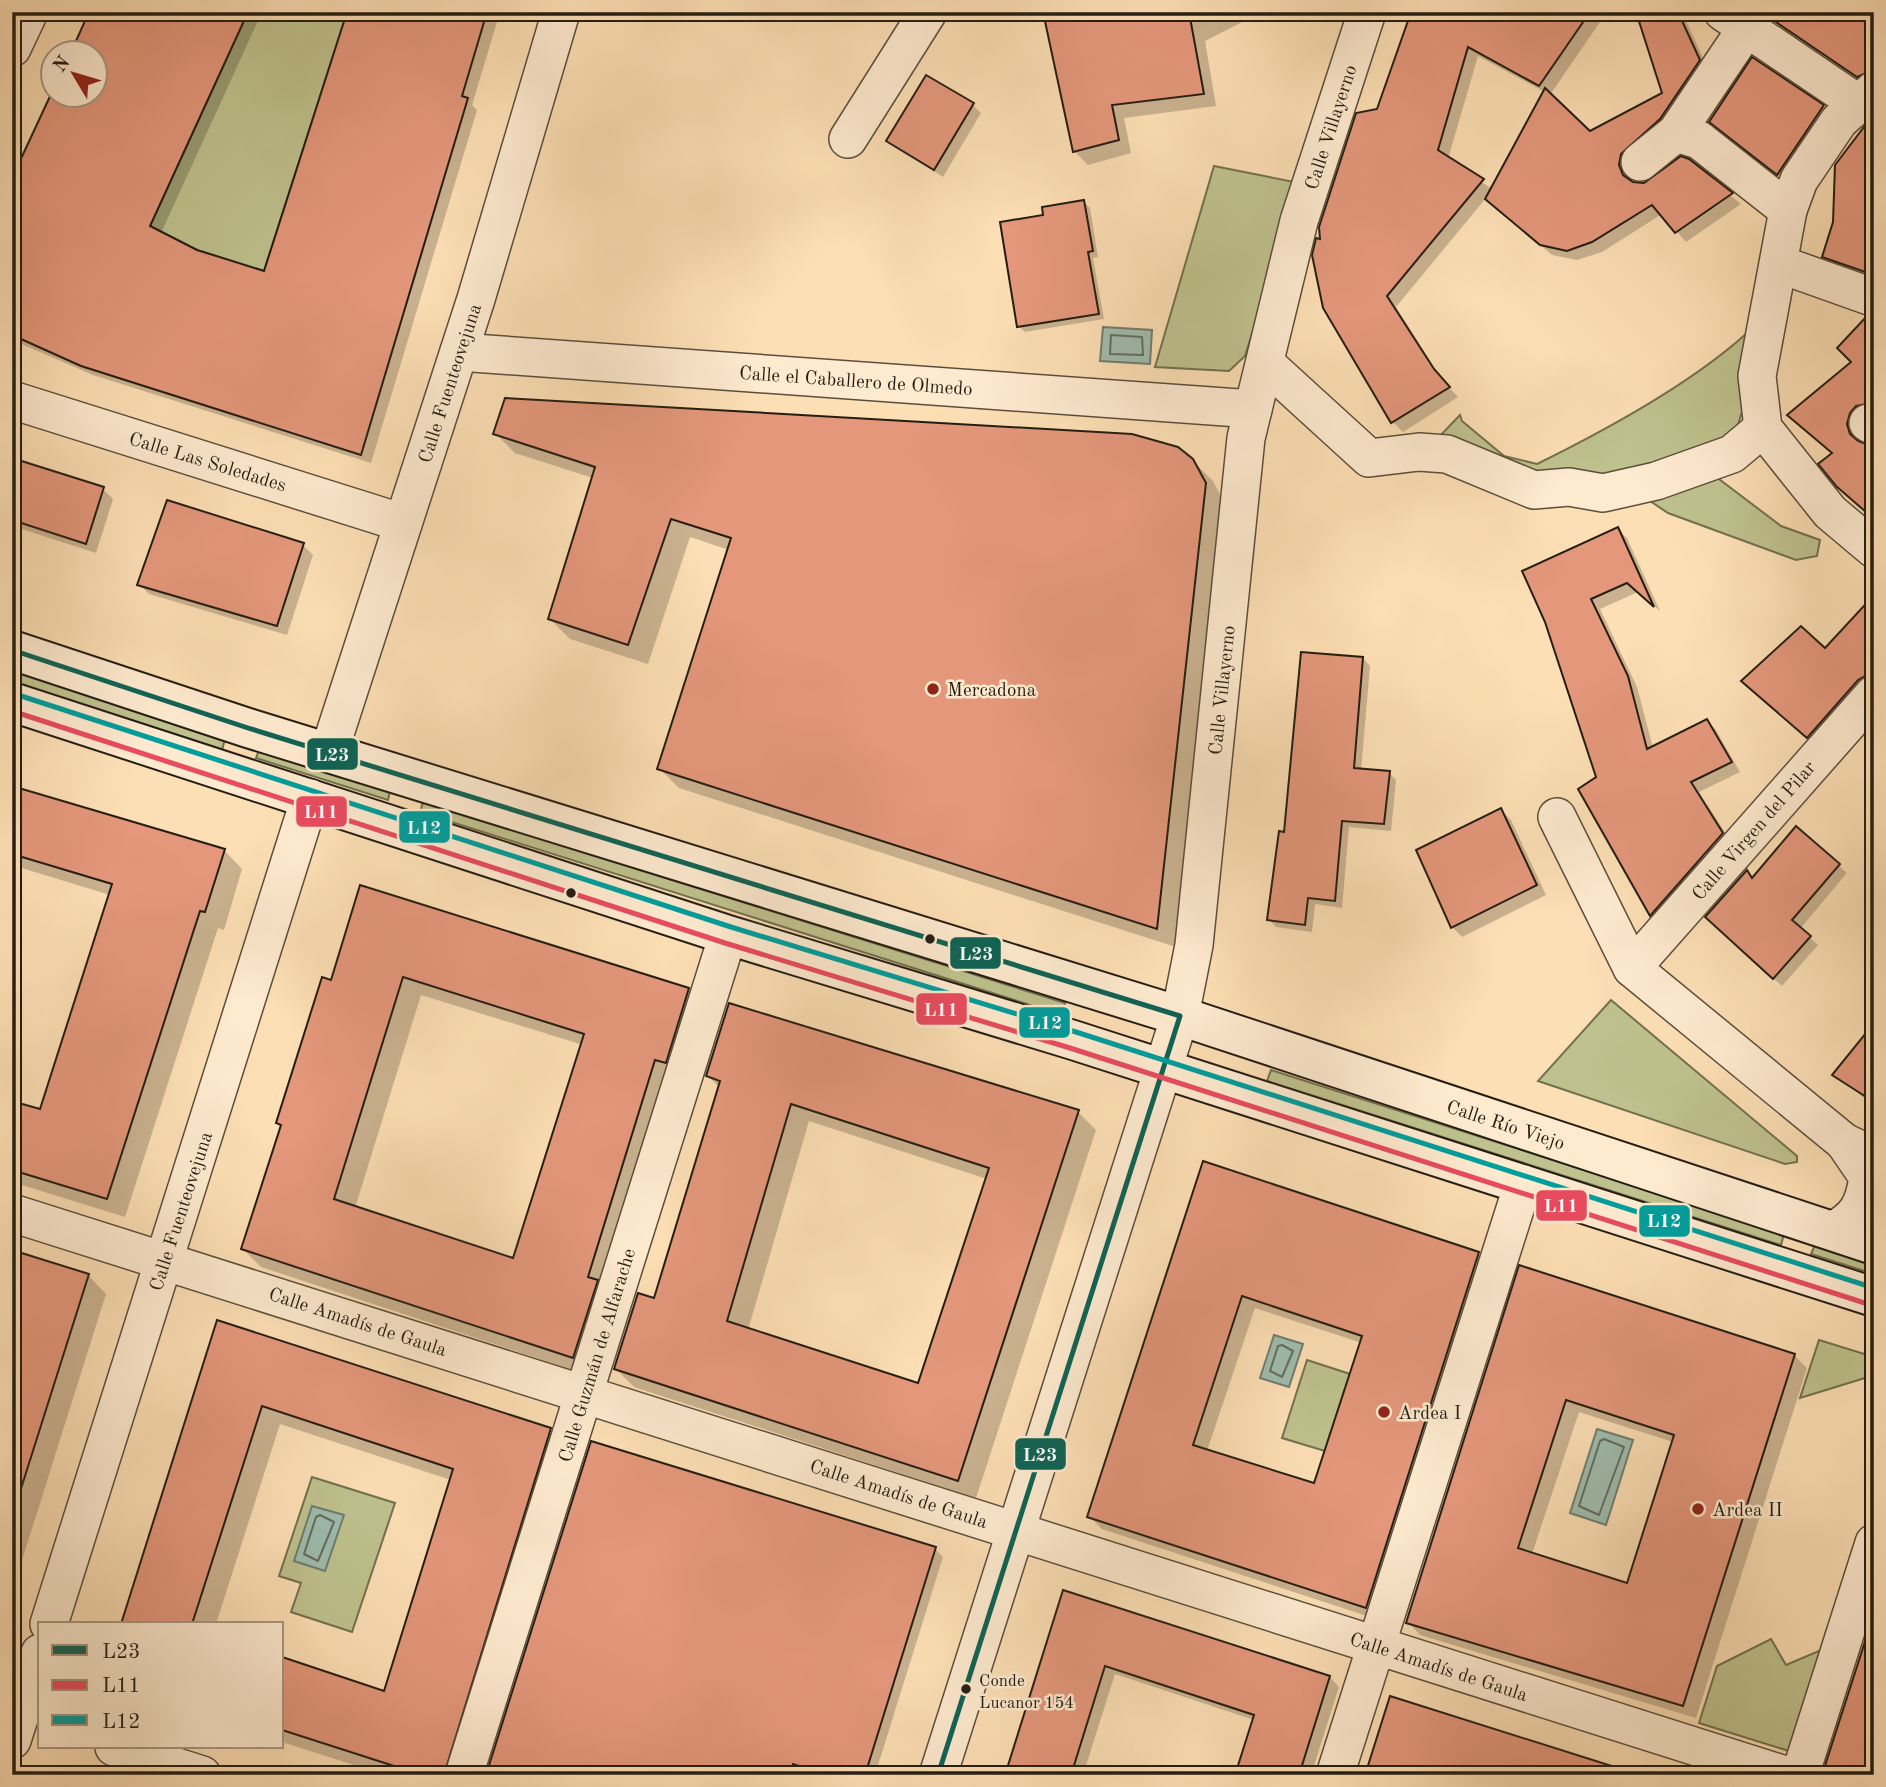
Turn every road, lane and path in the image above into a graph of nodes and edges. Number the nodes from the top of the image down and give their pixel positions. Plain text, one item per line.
1 (29, 12) edge
2 (561, 12) edge
3 (928, 12) edge
4 (1367, 12) edge
5 (1735, 21) edge
6 (12, 48) edge
7 (1869, 101) edge
8 (1675, 133) junction
9 (848, 139) dead end
10 (1640, 162) dead end
11 (1788, 210) junction
12 (1779, 264) junction
13 (1872, 297) dead end
14 (459, 352) junction
15 (1266, 364) junction
16 (12, 400) edge
17 (1253, 408) junction
18 (1763, 428) junction
19 (403, 523) junction
20 (1874, 549) edge
21 (12, 650) edge
22 (1874, 694) edge
23 (12, 702) edge
24 (329, 752) junction
25 (310, 798) junction
26 (1557, 817) dead end
27 (728, 935) junction
28 (1632, 968) junction
29 (1180, 1016) junction
30 (1162, 1069) junction
31 (1859, 1149) edge
32 (1523, 1184) junction
33 (12, 1213) edge
34 (1832, 1231) junction
35 (1874, 1245) edge
36 (164, 1260) junction
37 (1874, 1297) edge
38 (584, 1394) junction
39 (1015, 1530) junction
40 (1874, 1543) edge
41 (50, 1622) edge
42 (1376, 1646) junction
43 (38, 1660) edge
44 (21, 1724) edge
45 (117, 1748) edge
46 (202, 1775) edge
47 (464, 1775) edge
48 (938, 1775) edge
49 (1335, 1775) edge
50 (1785, 1775) edge
51 (1800, 1775) edge

1 - 6 street
2 - 14 street, Calle Fuenteovejuna
3 - 9 street
4 - 15 street, Calle Villayerno
5 - 7 street
5 - 8 street
7 - 11 street
8 - 10 street
8 - 11 street
11 - 12 street
12 - 13 street
12 - 18 street
14 - 17 street, Calle el Caballero de Olmedo
14 - 19 street, Calle Fuenteovejuna
15 - 17 street, Calle Villayerno
15 - 18 street
16 - 19 street, Calle Las Soledades
17 - 29 street, Calle Villayerno
18 - 20 street
19 - 24 street, Calle Fuenteovejuna
21 - 24 main road, Calle Río Viejo
22 - 28 street, Calle Virgen del Pilar
23 - 25 main road
24 - 29 main road, Calle Río Viejo
25 - 27 main road
25 - 36 street, Calle Fuenteovejuna
26 - 28 street
27 - 30 main road
27 - 38 street, Calle Guzmán de Alfarache
28 - 31 street
29 - 30 street
29 - 34 main road, Calle Río Viejo
30 - 32 main road
30 - 39 street
31 - 34 street
32 - 37 main road
32 - 42 street
33 - 36 street, Calle Amadís de Gaula
34 - 35 main road, Calle Río Viejo
36 - 38 street, Calle Amadís de Gaula
36 - 41 street, Calle Fuenteovejuna
38 - 39 street, Calle Amadís de Gaula
38 - 47 street, Calle Guzmán de Alfarache
39 - 42 street, Calle Amadís de Gaula
39 - 48 street
40 - 51 street
42 - 49 street
42 - 50 street, Calle Amadís de Gaula
43 - 44 street
45 - 46 street

